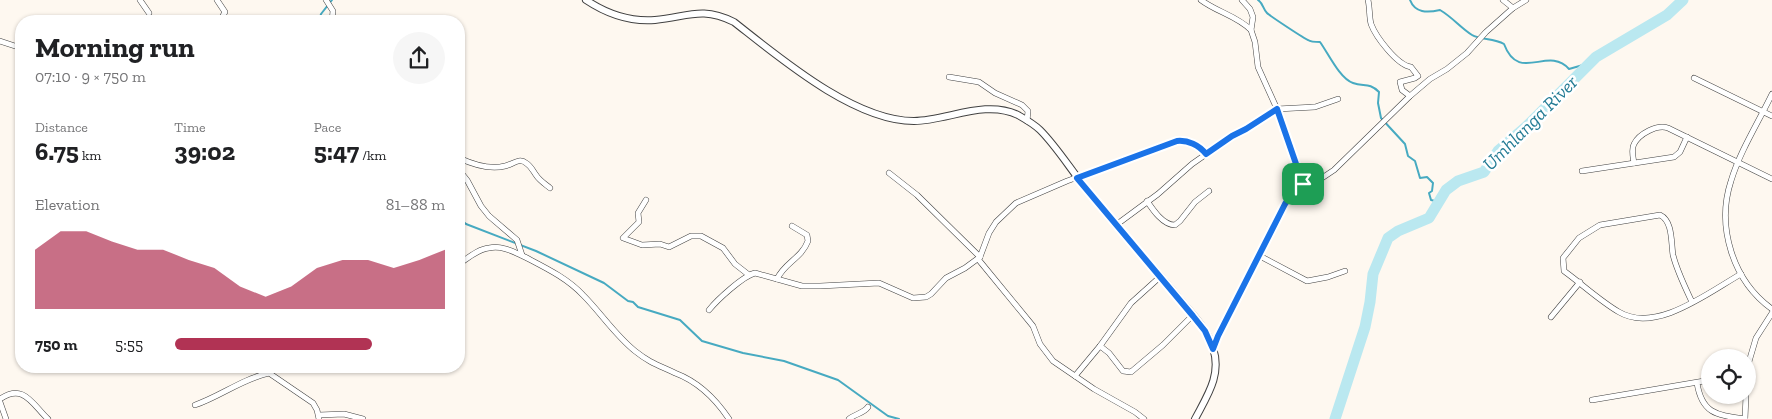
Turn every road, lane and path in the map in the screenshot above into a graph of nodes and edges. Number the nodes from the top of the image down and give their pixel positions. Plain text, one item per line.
1 (140, 0) edge
2 (217, 0) edge
3 (326, 0) edge
4 (586, 0) edge
5 (1201, 0) edge
6 (1242, 0) edge
7 (1368, 0) edge
8 (1502, 0) edge
9 (1526, 0) edge
10 (1209, 2) edge
11 (1513, 8) junction
12 (150, 13) dead end
13 (223, 15) edge
14 (333, 15) edge
15 (1251, 30) junction
16 (0, 41) edge
17 (15, 46) edge
18 (949, 77) dead end
19 (1694, 78) dead end
20 (1772, 94) edge
21 (1410, 96) junction
22 (1338, 98) dead end
23 (1277, 109) junction
24 (1764, 112) junction
25 (1772, 116) edge
26 (1027, 120) junction
27 (1687, 138) junction
28 (1206, 154) junction
29 (465, 161) edge
30 (1634, 163) junction
31 (1738, 163) junction
32 (1582, 171) dead end
33 (889, 173) dead end
34 (465, 178) edge
35 (1077, 178) junction
36 (1772, 179) edge
37 (1302, 185) junction
38 (550, 188) dead end
39 (1209, 191) dead end
40 (646, 200) dead end
41 (1147, 201) junction
42 (1116, 224) junction
43 (792, 226) dead end
44 (521, 253) junction
45 (1258, 255) junction
46 (979, 258) junction
47 (465, 261) edge
48 (1345, 271) dead end
49 (1741, 274) junction
50 (749, 275) junction
51 (1160, 276) junction
52 (777, 280) junction
53 (1580, 282) junction
54 (1692, 302) junction
55 (1772, 309) edge
56 (709, 310) dead end
57 (1772, 313) edge
58 (1193, 316) junction
59 (1551, 317) dead end
60 (1100, 346) junction
61 (1213, 349) junction
62 (1753, 349) edge
63 (261, 373) edge
64 (271, 373) edge
65 (1075, 376) junction
66 (1701, 382) edge
67 (1697, 383) junction
68 (0, 400) edge
69 (1592, 400) dead end
70 (1745, 404) edge
71 (195, 405) dead end
72 (868, 407) dead end
73 (319, 417) edge
74 (6, 419) edge
75 (48, 419) edge
76 (363, 419) edge
77 (729, 419) edge
78 (849, 419) edge
79 (1144, 419) edge
80 (1195, 419) edge
81 (1744, 419) edge

1 - 12 street
2 - 13 street
3 - 14 street
4 - 26 street
5 - 10 street
6 - 15 street
7 - 21 street
8 - 11 street
9 - 11 street
10 - 15 street
11 - 21 street
15 - 23 street
16 - 17 street
18 - 26 street
19 - 24 street
20 - 24 street
21 - 37 street
22 - 23 street
23 - 28 street
23 - 37 street
24 - 25 street
24 - 31 street
26 - 35 street
27 - 30 street
27 - 30 street
27 - 31 street
28 - 35 street
28 - 41 street
29 - 38 street
30 - 32 street
31 - 36 street
31 - 49 street
33 - 46 street
34 - 44 street
35 - 42 street
35 - 46 street
37 - 45 street
39 - 41 street
40 - 50 street
41 - 42 street
42 - 51 street
43 - 52 street
44 - 47 street
44 - 77 street
45 - 48 street
45 - 61 street
46 - 52 street
46 - 65 street
49 - 54 street
49 - 55 street
50 - 52 street
50 - 56 street
51 - 58 street
51 - 60 street
53 - 54 street
53 - 54 street
53 - 59 street
57 - 62 street
58 - 60 street
58 - 61 street
60 - 65 street
61 - 80 street
63 - 71 street
64 - 73 street
65 - 79 street
66 - 67 street
67 - 69 street
67 - 81 street
68 - 74 street
68 - 75 street
70 - 81 street
72 - 78 street
73 - 76 street

